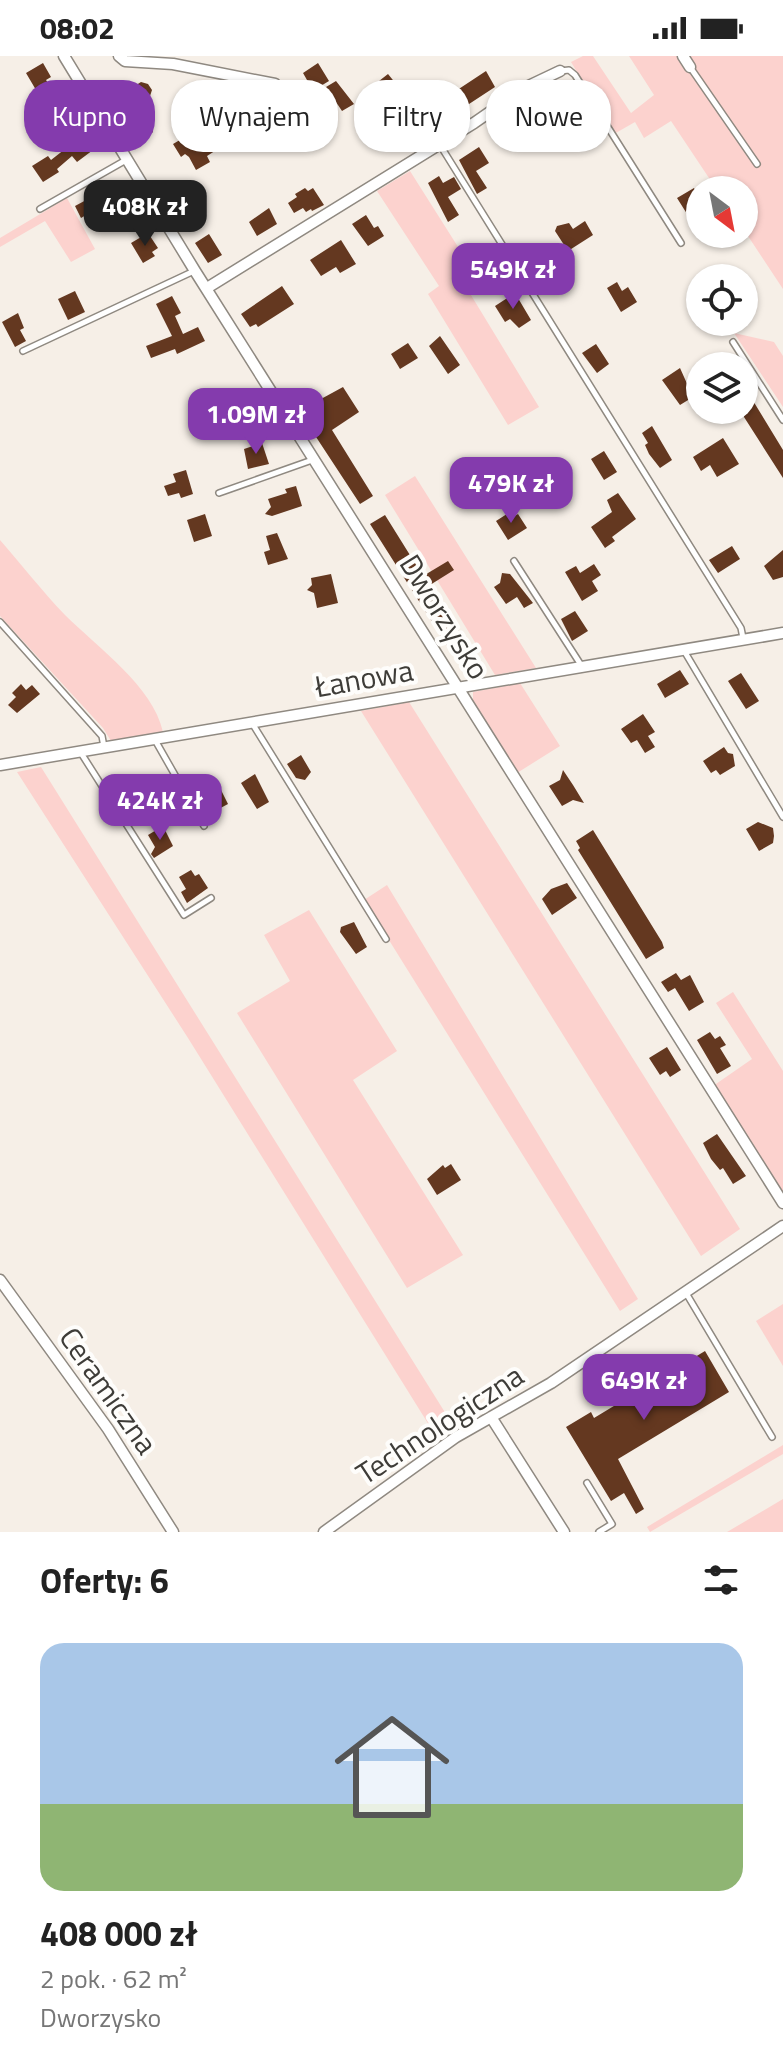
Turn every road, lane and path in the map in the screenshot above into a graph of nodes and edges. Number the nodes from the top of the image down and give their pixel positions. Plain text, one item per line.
1 (64, 56) edge
2 (119, 56) edge
3 (683, 56) edge
4 (690, 67) joint
5 (560, 71) joint
6 (255, 80) edge
7 (470, 125) edge
8 (429, 152) edge
9 (444, 152) edge
10 (128, 159) junction
11 (757, 164) dead end
12 (40, 209) dead end
13 (681, 243) dead end
14 (195, 271) junction
15 (207, 288) junction
16 (733, 342) dead end
17 (23, 351) dead end
18 (783, 420) edge
19 (316, 458) junction
20 (219, 493) dead end
21 (514, 561) dead end
22 (0, 622) edge
23 (783, 633) edge
24 (743, 639) junction
25 (682, 648) junction
26 (581, 666) junction
27 (459, 687) junction
28 (251, 723) junction
29 (155, 739) junction
30 (105, 748) junction
31 (81, 752) junction
32 (0, 765) edge
33 (783, 817) edge
34 (204, 826) dead end
35 (211, 898) dead end
36 (386, 939) dead end
37 (783, 1203) edge
38 (783, 1226) edge
39 (0, 1280) edge
40 (686, 1292) junction
41 (491, 1417) junction
42 (772, 1437) dead end
43 (587, 1483) dead end
44 (173, 1532) edge
45 (324, 1532) edge
46 (564, 1532) edge
47 (599, 1532) edge

1 - 10 street, Dworzysko
2 - 6 street
3 - 4 street
4 - 11 lane
5 - 7 street
5 - 13 lane
8 - 15 street
9 - 24 lane
10 - 12 lane
10 - 14 street, Dworzysko
14 - 15 street, Dworzysko
14 - 17 lane
15 - 19 street, Dworzysko
16 - 18 lane
19 - 20 lane
19 - 27 street, Dworzysko
21 - 26 lane
22 - 30 lane
23 - 24 street, Łanowa
24 - 25 street, Łanowa
25 - 26 street, Łanowa
25 - 33 lane
26 - 27 street, Łanowa
27 - 28 street, Łanowa
27 - 37 street, Dworzysko
28 - 29 street, Łanowa
28 - 36 lane
29 - 30 street, Łanowa
29 - 34 lane
30 - 31 street, Łanowa
31 - 32 street, Łanowa
31 - 35 lane
38 - 40 street, Technologiczna
39 - 44 street, Ceramiczna
40 - 41 street, Technologiczna
40 - 42 lane
41 - 45 street, Technologiczna
41 - 46 street
43 - 47 lane

